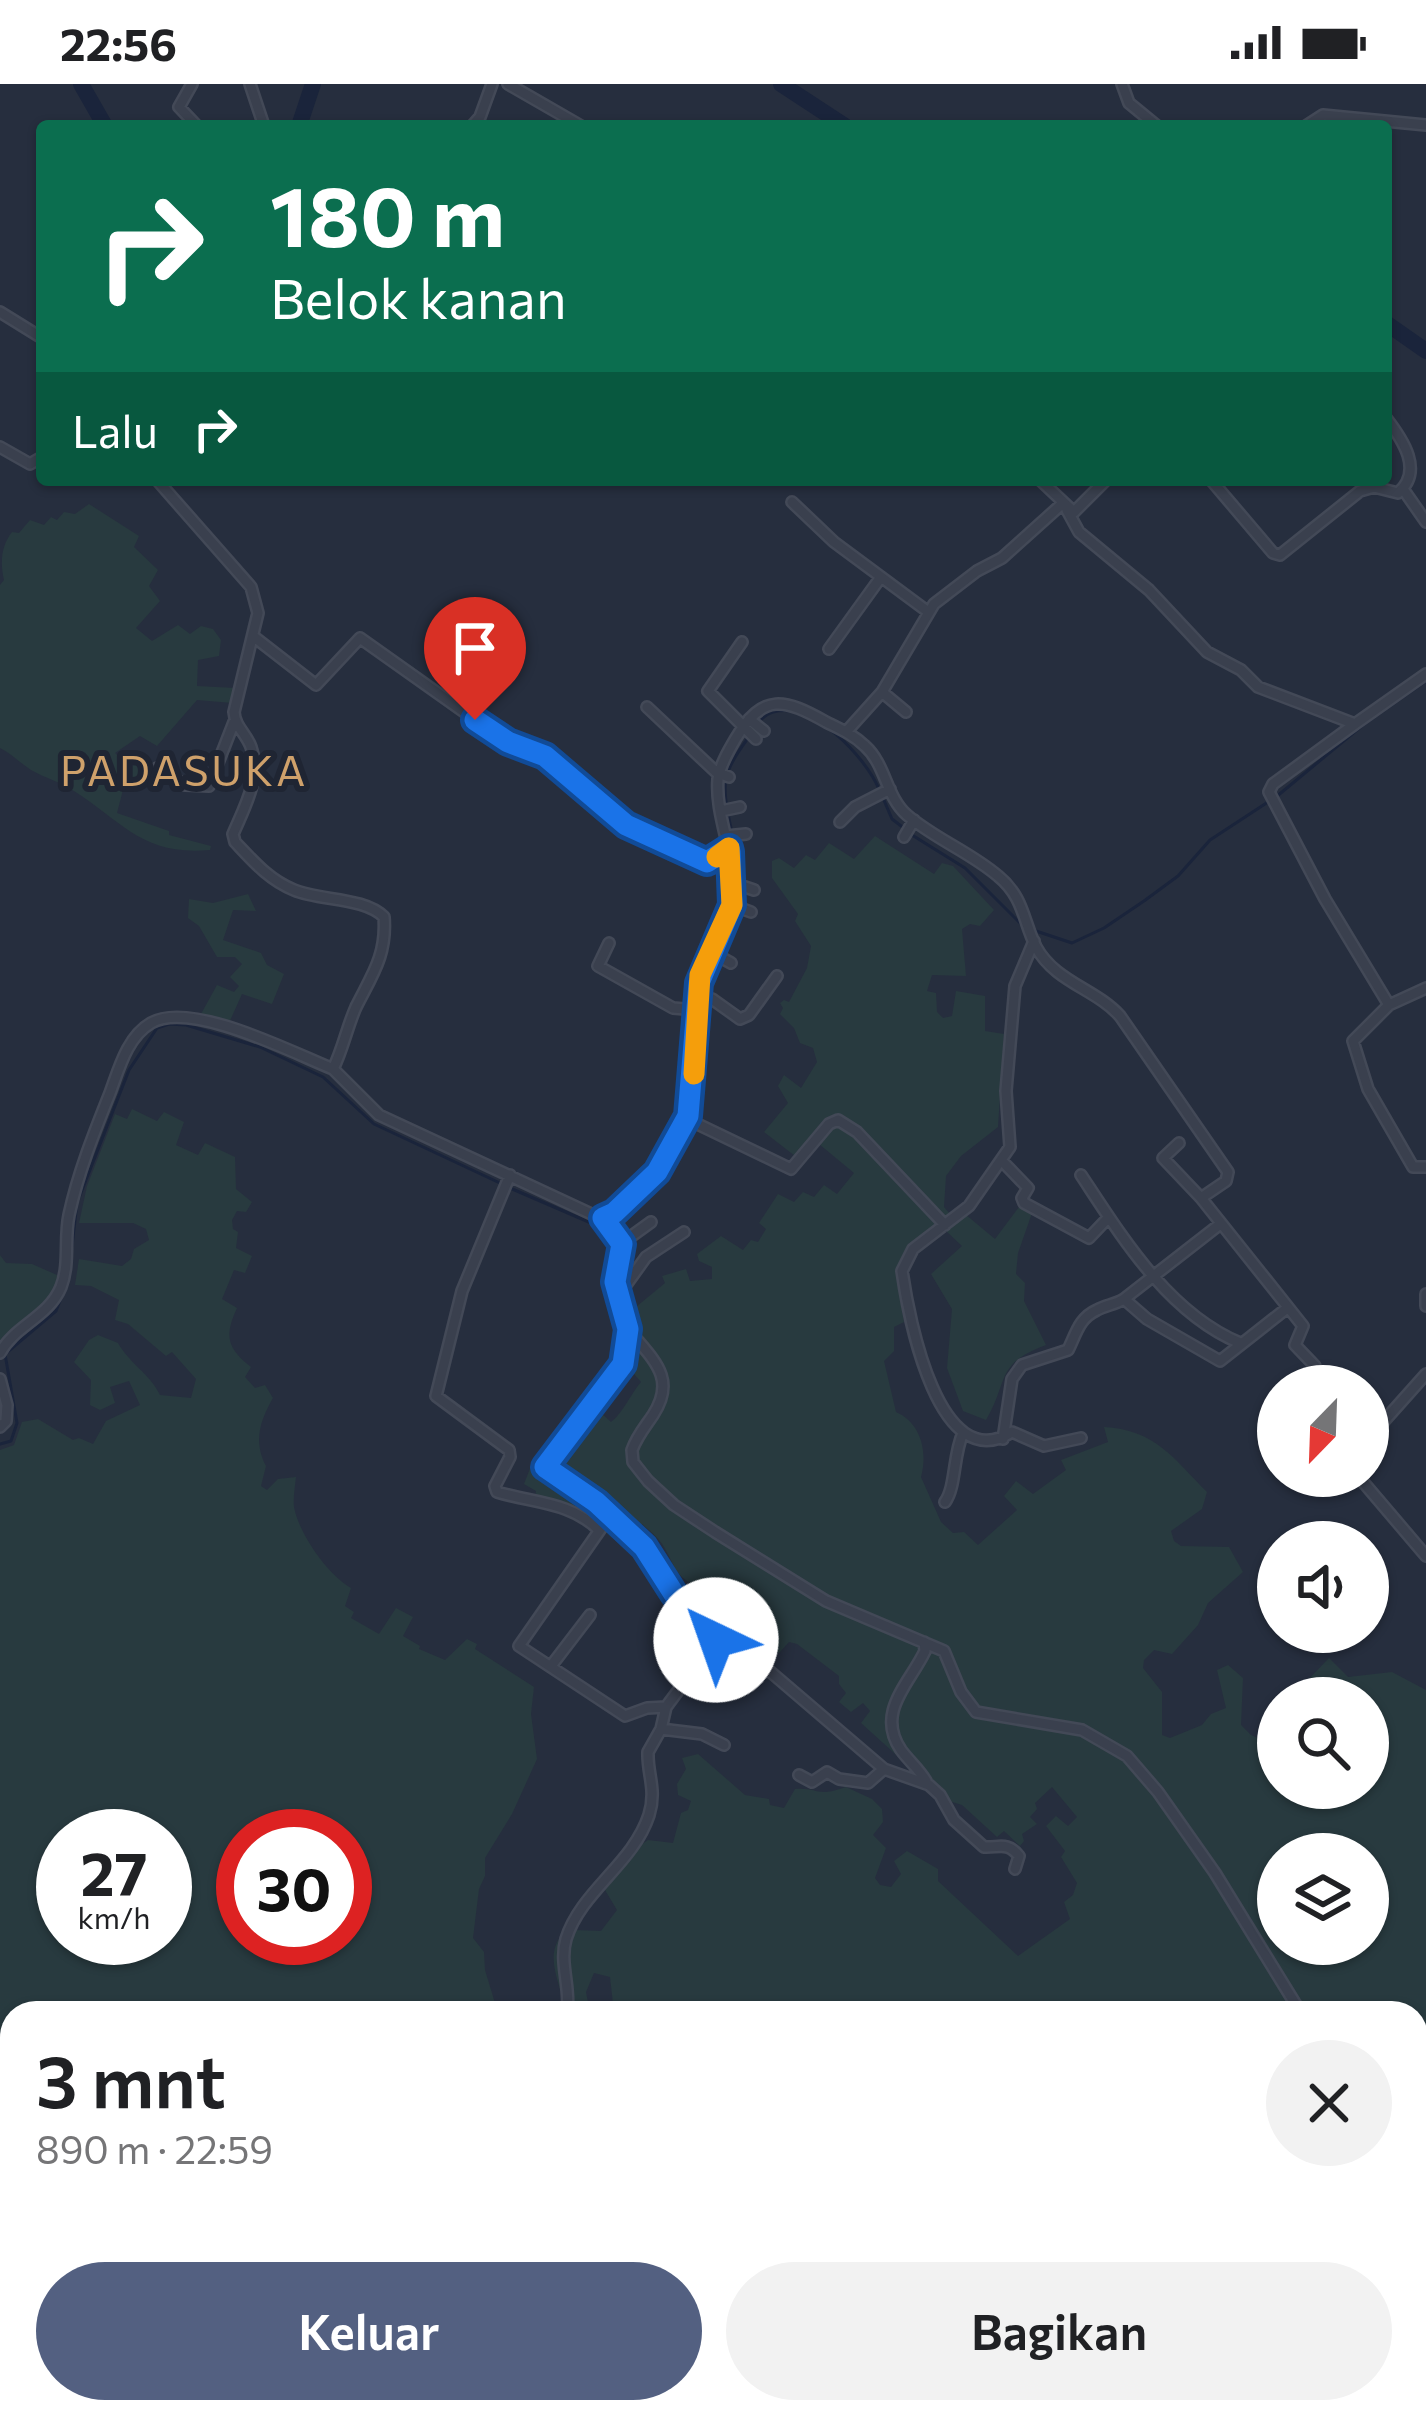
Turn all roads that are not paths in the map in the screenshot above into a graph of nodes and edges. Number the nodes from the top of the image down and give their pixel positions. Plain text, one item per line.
1 (192, 84) edge
2 (250, 84) edge
3 (492, 84) edge
4 (508, 84) edge
5 (1122, 84) edge
6 (191, 120) edge
7 (262, 120) edge
8 (477, 120) edge
9 (571, 120) edge
10 (1150, 120) edge
11 (1315, 120) edge
12 (1379, 120) edge
13 (1392, 121) edge
14 (1423, 124) edge
15 (1426, 138) edge
16 (0, 312) edge
17 (36, 334) edge
18 (1392, 428) edge
19 (0, 447) edge
20 (36, 461) edge
21 (162, 486) edge
22 (1046, 486) edge
23 (1100, 486) edge
24 (1216, 486) edge
25 (1403, 490) junction
26 (792, 502) dead end
27 (1065, 507) junction
28 (1426, 521) edge
29 (881, 577) junction
30 (927, 611) junction
31 (253, 636) junction
32 (742, 642) dead end
33 (829, 649) dead end
34 (1426, 674) edge
35 (882, 692) junction
36 (647, 707) dead end
37 (906, 712) dead end
38 (234, 721) junction
39 (1355, 724) junction
40 (754, 730) junction
41 (846, 732) junction
42 (157, 768) dead end
43 (724, 775) junction
44 (884, 792) junction
45 (841, 822) dead end
46 (735, 843) junction
47 (1034, 938) junction
48 (609, 943) dead end
49 (777, 976) dead end
50 (1426, 988) edge
51 (703, 1001) junction
52 (1389, 1005) junction
53 (333, 1069) junction
54 (694, 1122) junction
55 (1179, 1143) dead end
56 (1003, 1162) junction
57 (1426, 1167) edge
58 (1081, 1174) dead end
59 (509, 1176) junction
60 (1201, 1198) junction
61 (1108, 1219) junction
62 (651, 1222) dead end
63 (607, 1225) junction
64 (945, 1225) junction
65 (1219, 1226) junction
66 (684, 1232) dead end
67 (622, 1244) junction
68 (1153, 1276) junction
69 (1426, 1294) edge
70 (618, 1296) junction
71 (1124, 1299) junction
72 (1426, 1306) edge
73 (1286, 1309) junction
74 (628, 1329) junction
75 (1240, 1343) junction
76 (0, 1353) edge
77 (1314, 1365) edge
78 (1426, 1374) edge
79 (0, 1379) edge
80 (1389, 1415) edge
81 (0, 1426) edge
82 (963, 1433) junction
83 (1081, 1438) dead end
84 (1003, 1439) junction
85 (1376, 1497) edge
86 (945, 1502) dead end
87 (610, 1518) junction
88 (599, 1530) junction
89 (1426, 1556) edge
90 (590, 1615) dead end
91 (716, 1640) junction
92 (924, 1642) junction
93 (519, 1646) junction
94 (509, 1661) dead end
95 (551, 1666) junction
96 (666, 1707) junction
97 (661, 1730) junction
98 (724, 1745) dead end
99 (884, 1769) junction
100 (799, 1775) dead end
101 (929, 1785) junction
102 (1015, 1868) dead end
103 (567, 2001) edge
104 (1293, 2001) edge

1 - 6 street
2 - 7 street
3 - 8 street
4 - 9 street
5 - 10 street
11 - 12 street
13 - 14 street
14 - 15 street
16 - 17 street
18 - 25 street
19 - 20 street
21 - 31 street
22 - 27 street
23 - 27 street
24 - 25 street
25 - 28 street
26 - 29 street
27 - 30 street
27 - 39 street
29 - 30 street
29 - 33 street
30 - 35 street
31 - 38 street
31 - 46 street
32 - 40 street
34 - 39 street
35 - 37 street
35 - 41 street
36 - 43 street
38 - 42 street
38 - 53 street
39 - 52 street
40 - 41 street
40 - 43 street
41 - 44 street
43 - 46 street
44 - 45 street
44 - 47 street
46 - 51 street
47 - 56 street
47 - 60 street
48 - 51 street
49 - 51 street
50 - 52 street
51 - 54 street
52 - 57 street
53 - 59 street
53 - 76 street
54 - 63 street
54 - 64 street
55 - 60 street
56 - 61 street
56 - 64 street
58 - 61 street
59 - 63 street
59 - 88 street
60 - 65 street
61 - 68 street
62 - 67 street
63 - 67 street
64 - 82 street
65 - 68 street
65 - 73 street
66 - 70 street
67 - 70 street
68 - 71 street
68 - 75 street
69 - 72 street
70 - 74 street
71 - 75 street
71 - 84 street
73 - 75 street
73 - 77 street
74 - 87 street
74 - 92 street
78 - 80 street
79 - 81 street
82 - 84 street
82 - 86 street
83 - 84 street
85 - 89 street
87 - 88 street
87 - 91 street
88 - 93 street
90 - 95 street
91 - 96 street
91 - 99 street
92 - 101 street
92 - 104 street
93 - 94 street
93 - 95 street
95 - 96 street
96 - 97 street
97 - 98 street
97 - 103 street
99 - 100 street
99 - 101 street
101 - 102 street

